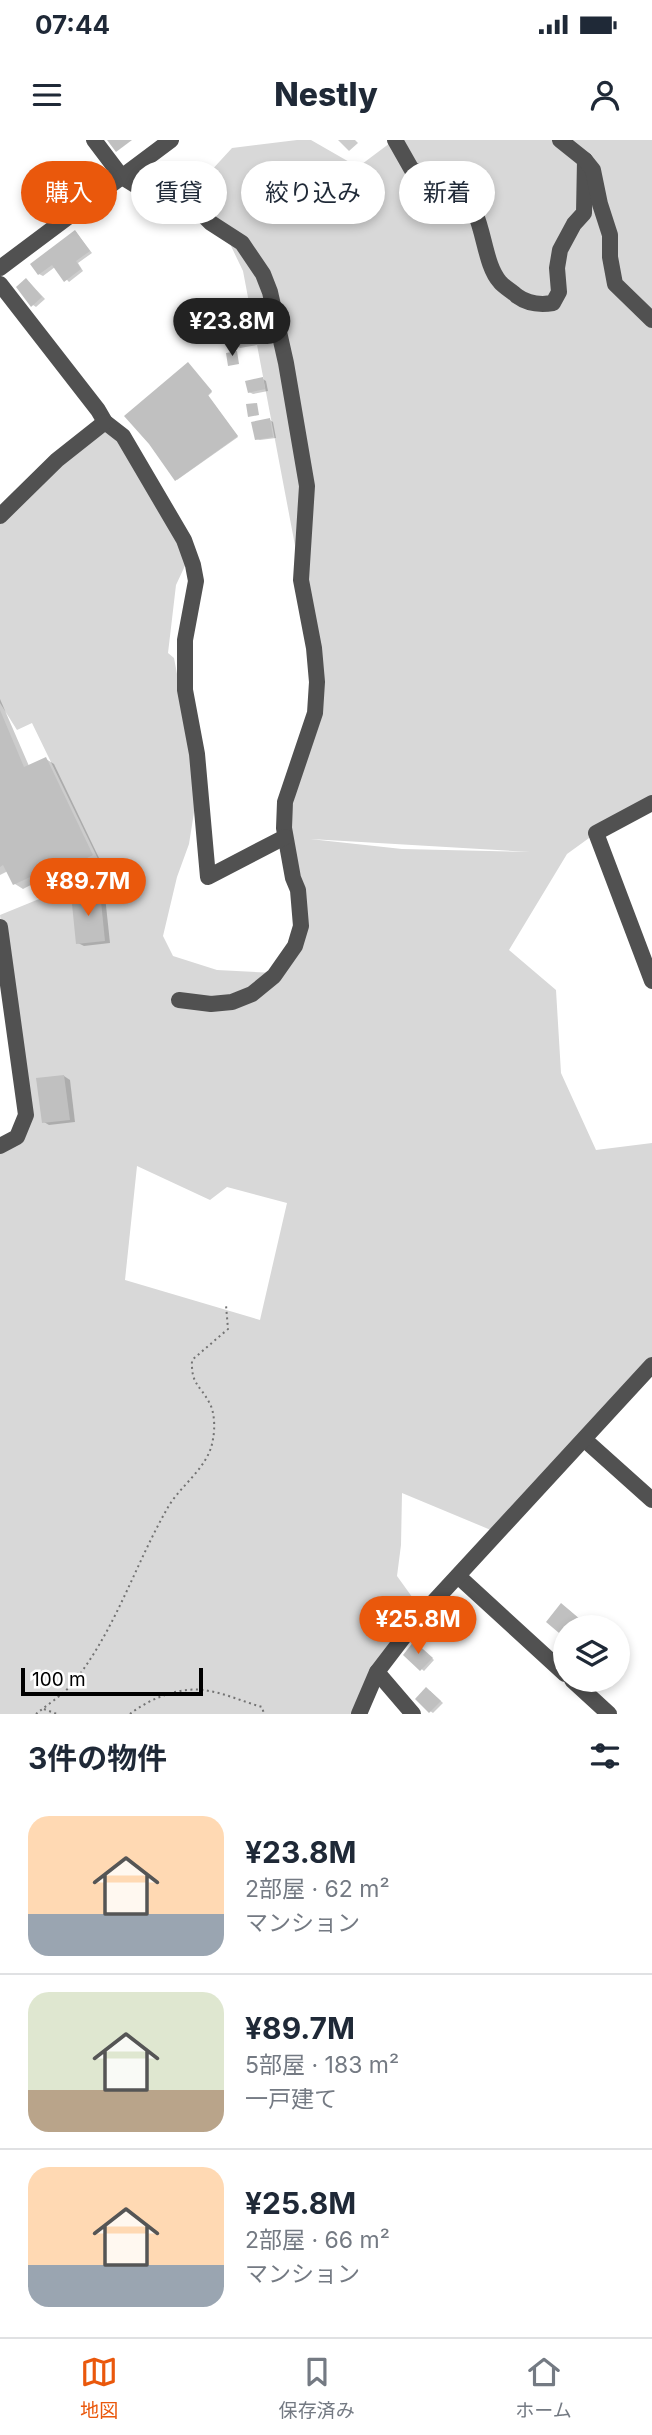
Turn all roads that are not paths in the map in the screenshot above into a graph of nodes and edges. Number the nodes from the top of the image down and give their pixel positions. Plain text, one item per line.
1 (94, 140) edge
2 (171, 140) edge
3 (395, 140) edge
4 (559, 140) edge
5 (586, 160) junction
6 (122, 177) junction
7 (0, 268) edge
8 (0, 284) edge
9 (652, 320) edge
10 (105, 422) junction
11 (0, 516) edge
12 (652, 803) edge
13 (285, 837) junction
14 (0, 928) edge
15 (652, 981) edge
16 (179, 1000) dead end
17 (0, 1146) edge
18 (652, 1365) edge
19 (585, 1440) junction
20 (652, 1500) edge
21 (458, 1576) junction
22 (553, 1663) edge
23 (377, 1672) junction
24 (585, 1692) edge
25 (359, 1714) edge
26 (412, 1714) edge
27 (609, 1714) edge

1 - 6 street
2 - 6 street
3 - 5 street
4 - 5 street
5 - 9 street
6 - 7 street
6 - 13 street
8 - 10 street
10 - 11 street
10 - 13 street
12 - 15 street
13 - 16 street
14 - 17 street
18 - 19 street
19 - 20 street
19 - 21 street
21 - 22 street
21 - 23 street
23 - 25 street
23 - 26 street
24 - 27 street

